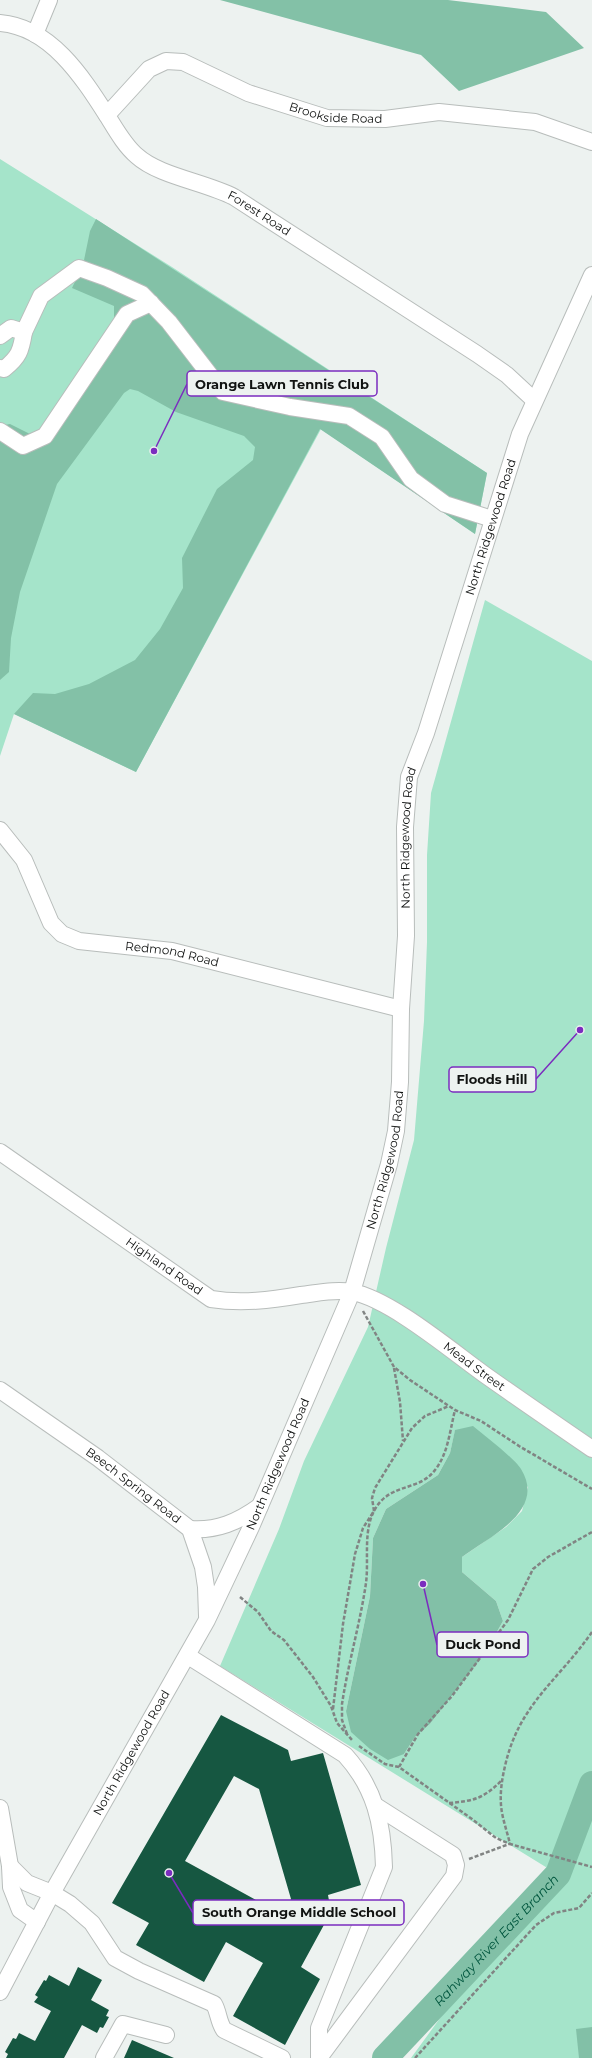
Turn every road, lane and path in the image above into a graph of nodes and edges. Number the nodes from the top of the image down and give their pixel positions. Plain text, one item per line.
1 (49, 0) edge
2 (0, 23) edge
3 (34, 34) junction
4 (107, 114) junction
5 (592, 142) edge
6 (592, 275) edge
7 (151, 303) junction
8 (24, 332) junction
9 (0, 336) edge
10 (0, 368) edge
11 (534, 400) junction
12 (0, 431) edge
13 (492, 519) junction
14 (0, 830) edge
15 (401, 1010) junction
16 (0, 1152) edge
17 (352, 1292) junction
18 (394, 1367) junction
19 (0, 1390) edge
20 (449, 1406) junction
21 (455, 1410) junction
22 (402, 1441) junction
23 (592, 1449) edge
24 (592, 1489) edge
25 (260, 1506) junction
26 (374, 1511) junction
27 (190, 1529) junction
28 (592, 1532) edge
29 (240, 1597) dead end
30 (207, 1620) junction
31 (592, 1632) edge
32 (188, 1656) junction
33 (333, 1711) junction
34 (348, 1736) junction
35 (399, 1767) junction
36 (501, 1781) junction
37 (449, 1803) junction
38 (376, 1806) junction
39 (0, 1808) edge
40 (510, 1844) junction
41 (456, 1865) junction
42 (10, 1866) junction
43 (591, 1867) edge
44 (592, 1893) edge
45 (52, 1894) junction
46 (37, 1922) junction
47 (0, 1992) edge
48 (166, 2035) dead end
49 (104, 2058) edge
50 (282, 2058) edge
51 (415, 2058) edge

1 - 3 street
2 - 3 street, Forest Road
3 - 4 street, Forest Road
4 - 5 street, Brookside Road
4 - 11 street, Forest Road
6 - 11 street, North Ridgewood Road
7 - 8 street
7 - 12 street
7 - 13 street
8 - 9 street
8 - 10 street
11 - 13 street, North Ridgewood Road
13 - 15 street, North Ridgewood Road
14 - 15 street, Redmond Road
15 - 17 street, North Ridgewood Road
16 - 17 street, Highland Road
17 - 18 path
17 - 23 street, Mead Street
17 - 25 street, North Ridgewood Road
18 - 20 path
18 - 22 path
19 - 27 street, Beech Spring Road
20 - 21 path
20 - 22 path
21 - 24 path
21 - 26 path
22 - 26 path
25 - 27 street
25 - 30 street, North Ridgewood Road
26 - 33 path
26 - 34 path
27 - 30 street, Beech Spring Road
28 - 35 path
29 - 33 path
30 - 32 street, North Ridgewood Road
31 - 36 path
32 - 38 street
32 - 45 street, North Ridgewood Road
33 - 34 path
34 - 35 path
35 - 37 path
36 - 37 path
36 - 40 path
37 - 40 path
38 - 41 street
38 - 41 street
39 - 42 street
40 - 41 path
40 - 43 path
42 - 45 street
42 - 46 street
44 - 51 path
45 - 46 street, North Ridgewood Road
45 - 50 street
46 - 47 street, North Ridgewood Road
48 - 49 street

